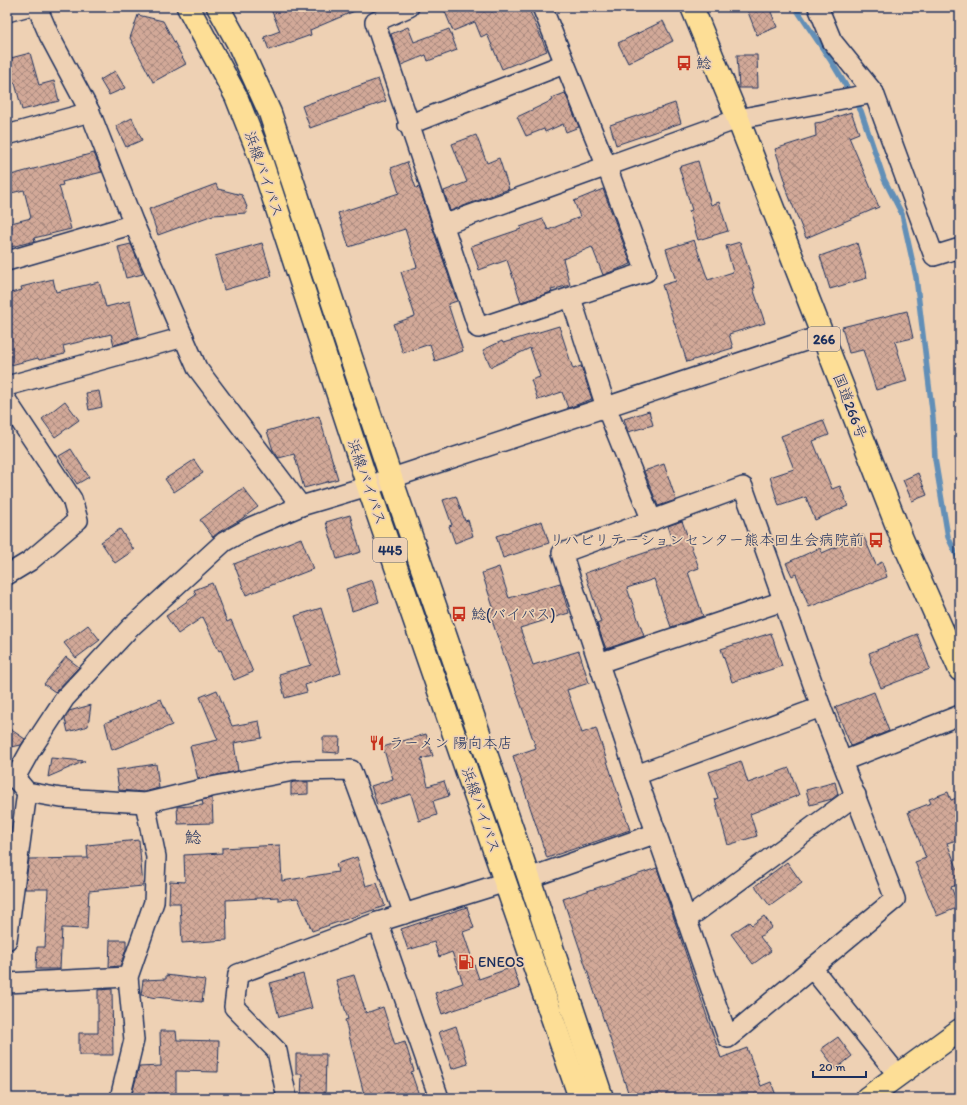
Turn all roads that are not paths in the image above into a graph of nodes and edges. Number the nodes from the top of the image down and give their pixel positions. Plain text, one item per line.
1 (25, 7) edge
2 (37, 7) edge
3 (188, 7) edge
4 (218, 7) edge
5 (409, 7) edge
6 (542, 7) edge
7 (692, 7) edge
8 (818, 7) edge
9 (7, 12) edge
10 (564, 64) junction
11 (874, 93) junction
12 (90, 112) junction
13 (738, 119) junction
14 (408, 125) junction
15 (7, 135) edge
16 (607, 167) junction
17 (134, 224) junction
18 (443, 225) junction
19 (960, 248) edge
20 (7, 261) edge
21 (571, 298) junction
22 (822, 335) junction
23 (184, 337) junction
24 (7, 386) edge
25 (7, 401) edge
26 (606, 407) junction
27 (391, 478) junction
28 (368, 486) junction
29 (301, 506) junction
30 (652, 521) junction
31 (7, 575) edge
32 (783, 601) junction
33 (599, 663) junction
34 (960, 670) edge
35 (821, 707) junction
36 (960, 715) edge
37 (843, 761) junction
38 (636, 775) junction
39 (11, 778) edge
40 (27, 792) junction
41 (856, 795) junction
42 (146, 803) junction
43 (657, 833) junction
44 (529, 878) junction
45 (506, 882) junction
46 (404, 914) junction
47 (687, 919) junction
48 (378, 922) junction
49 (7, 940) edge
50 (812, 968) junction
51 (128, 977) junction
52 (7, 983) edge
53 (960, 1030) edge
54 (898, 1075) junction
55 (120, 1098) edge
56 (287, 1098) edge
57 (438, 1098) edge
58 (580, 1098) edge
59 (602, 1098) edge
60 (867, 1098) edge

1 - 9 street
2 - 12 street
3 - 28 highway, 浜線バイパス / 445
4 - 27 highway, 浜線バイパス / 445
5 - 14 street
6 - 10 street
7 - 13 highway, 国道266号 / 266
8 - 11 street
10 - 14 street
10 - 16 street
11 - 13 street
11 - 19 street
12 - 15 street
12 - 17 street
13 - 16 street
13 - 22 highway, 国道266号 / 266
14 - 18 street
16 - 18 street
16 - 21 street
17 - 20 street
17 - 23 street
18 - 21 street
21 - 26 street
22 - 26 street
22 - 34 highway, 国道266号 / 266
23 - 24 street
23 - 29 street
25 - 31 street
26 - 27 street
26 - 30 street
27 - 28 street
27 - 44 highway, 浜線バイパス / 445
28 - 29 street
28 - 45 highway, 浜線バイパス / 445
29 - 39 street
30 - 32 street
30 - 33 street
32 - 33 street
32 - 35 street
33 - 38 street
35 - 37 street
35 - 38 street
36 - 37 street
37 - 41 street
38 - 43 street
39 - 40 street
40 - 42 street
40 - 49 street
41 - 47 street
41 - 50 street
42 - 46 street
42 - 51 street
43 - 44 street
43 - 47 street
44 - 59 highway, 浜線バイパス / 445
45 - 46 street
45 - 58 highway, 浜線バイパス / 445
46 - 48 street
47 - 50 street
48 - 56 street
48 - 57 street
50 - 54 street
51 - 52 street
51 - 55 street
53 - 54 highway
54 - 60 highway

